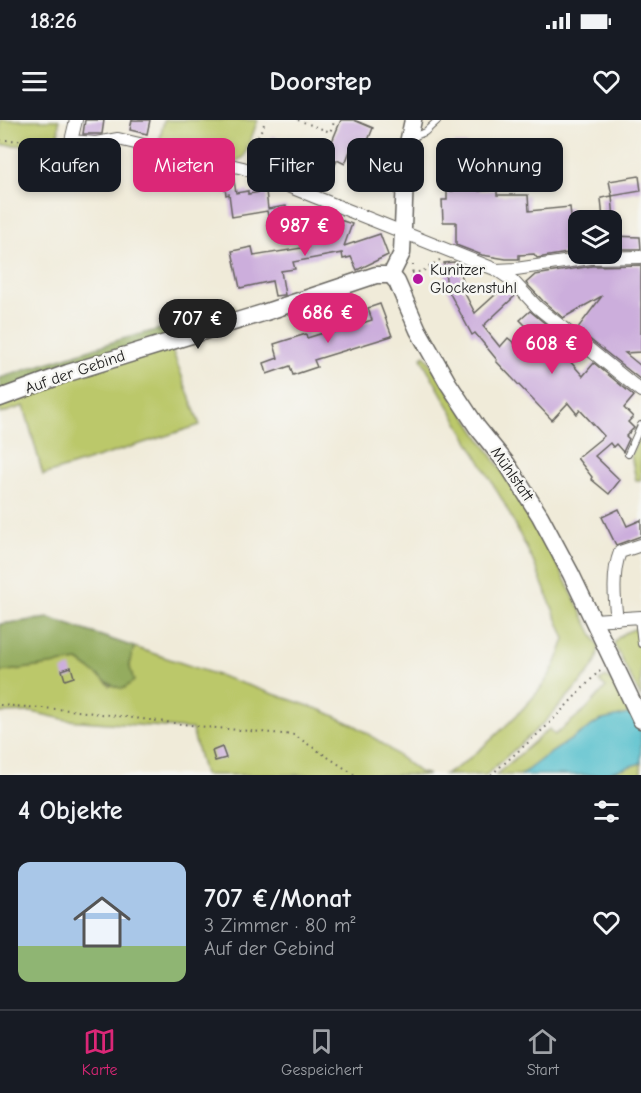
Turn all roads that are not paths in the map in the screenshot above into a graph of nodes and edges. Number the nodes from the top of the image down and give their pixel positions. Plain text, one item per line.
1 (76, 120) edge
2 (413, 120) edge
3 (438, 120) edge
4 (408, 138) edge
5 (410, 138) edge
6 (404, 192) edge
7 (404, 234) junction
8 (641, 257) edge
9 (496, 270) junction
10 (391, 275) junction
11 (641, 391) edge
12 (0, 398) edge
13 (641, 425) edge
14 (628, 453) dead end
15 (641, 545) edge
16 (639, 617) edge
17 (617, 619) junction
18 (593, 620) junction
19 (641, 644) edge
20 (641, 720) edge

1 - 7 street
2 - 4 street
3 - 5 lane
6 - 7 street
7 - 9 street
7 - 10 street
8 - 9 street
9 - 11 street
10 - 12 street, Auf der Gebind
10 - 18 street, Mühlstatt
13 - 14 lane
15 - 17 street
16 - 17 street
16 - 19 lane
17 - 18 street
18 - 20 street, Mühlstatt

